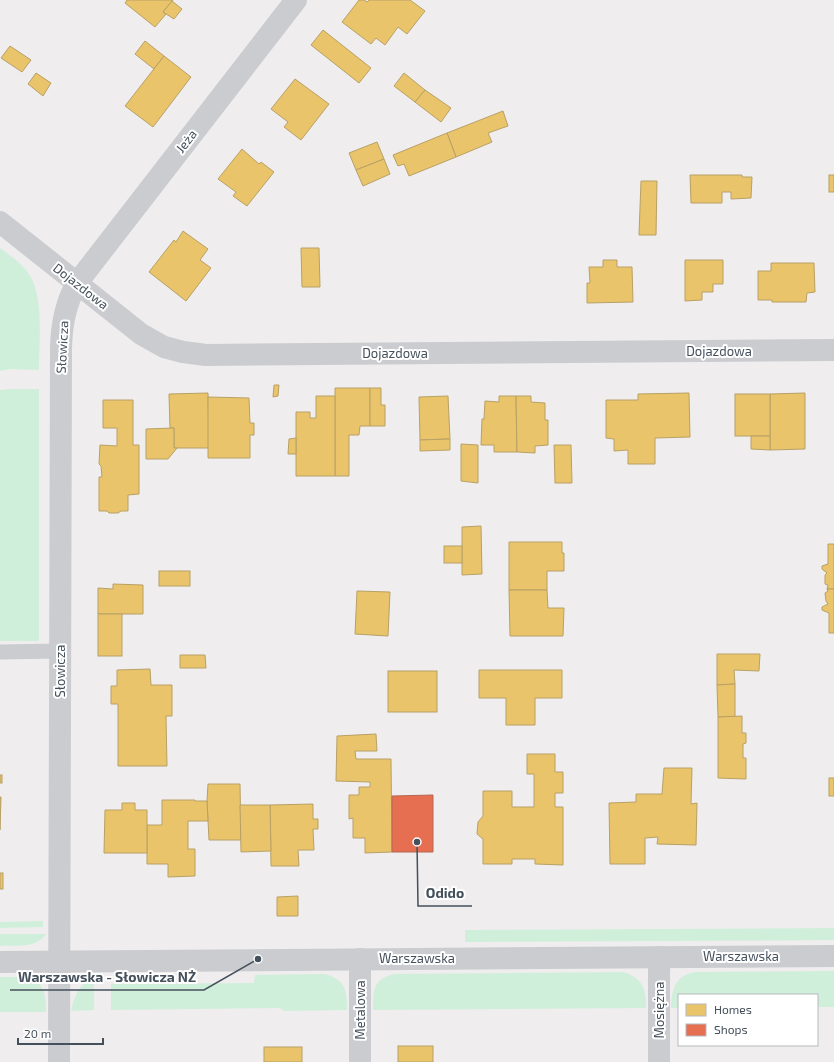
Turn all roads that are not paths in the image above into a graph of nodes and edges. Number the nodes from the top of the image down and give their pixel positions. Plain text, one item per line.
1 (296, 0) edge
2 (0, 222) edge
3 (77, 282) junction
4 (834, 350) edge
5 (60, 651) junction
6 (0, 652) edge
7 (834, 956) edge
8 (659, 957) junction
9 (360, 959) junction
10 (59, 961) junction
11 (0, 962) edge
12 (59, 1062) edge
13 (360, 1062) edge
14 (659, 1062) edge

1 - 3 street, Jeża
2 - 3 street, Dojazdowa
3 - 4 street, Dojazdowa
3 - 5 street, Słowicza
5 - 6 lane
5 - 10 street, Słowicza
7 - 8 street, Warszawska
8 - 9 street, Warszawska
8 - 14 street, Mosiężna
9 - 10 street, Warszawska
9 - 13 street, Metalowa
10 - 11 street, Warszawska
10 - 12 street, Słowicza

